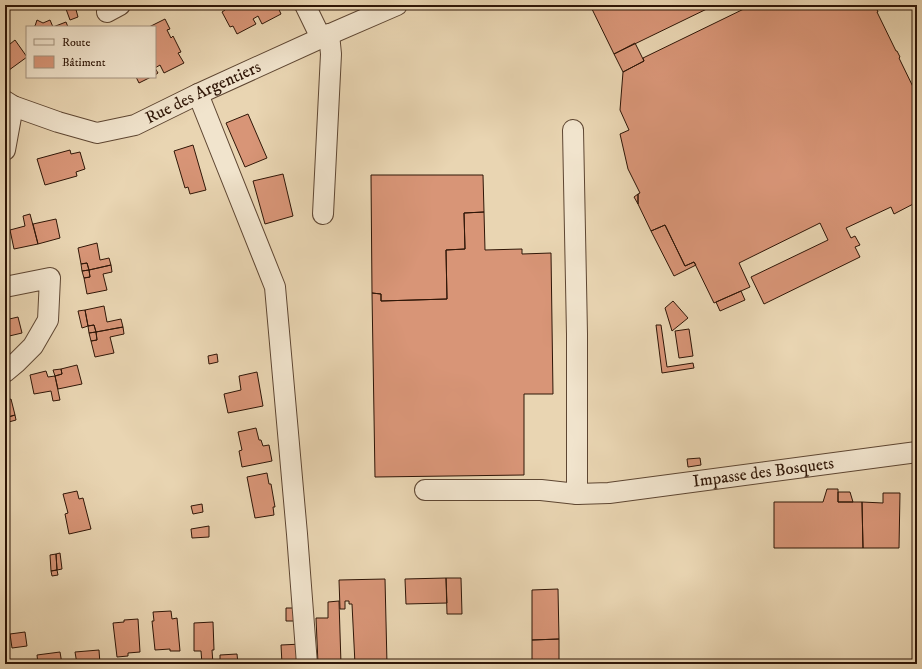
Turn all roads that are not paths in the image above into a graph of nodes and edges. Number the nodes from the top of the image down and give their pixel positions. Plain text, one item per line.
1 (305, 5) edge
2 (397, 5) edge
3 (325, 36) junction
4 (198, 94) junction
5 (9, 104) edge
6 (573, 130) dead end
7 (5, 150) edge
8 (324, 214) dead end
9 (5, 287) edge
10 (5, 372) edge
11 (917, 452) edge
12 (425, 490) dead end
13 (577, 494) junction
14 (307, 664) edge

1 - 3 street
2 - 3 street, Rue des Argentiers
3 - 4 street, Rue des Argentiers
3 - 8 street
4 - 5 street, Rue des Argentiers
4 - 14 street
5 - 7 street
6 - 13 street
9 - 10 street
11 - 13 street, Impasse des Bosquets
12 - 13 street, Impasse des Bosquets

